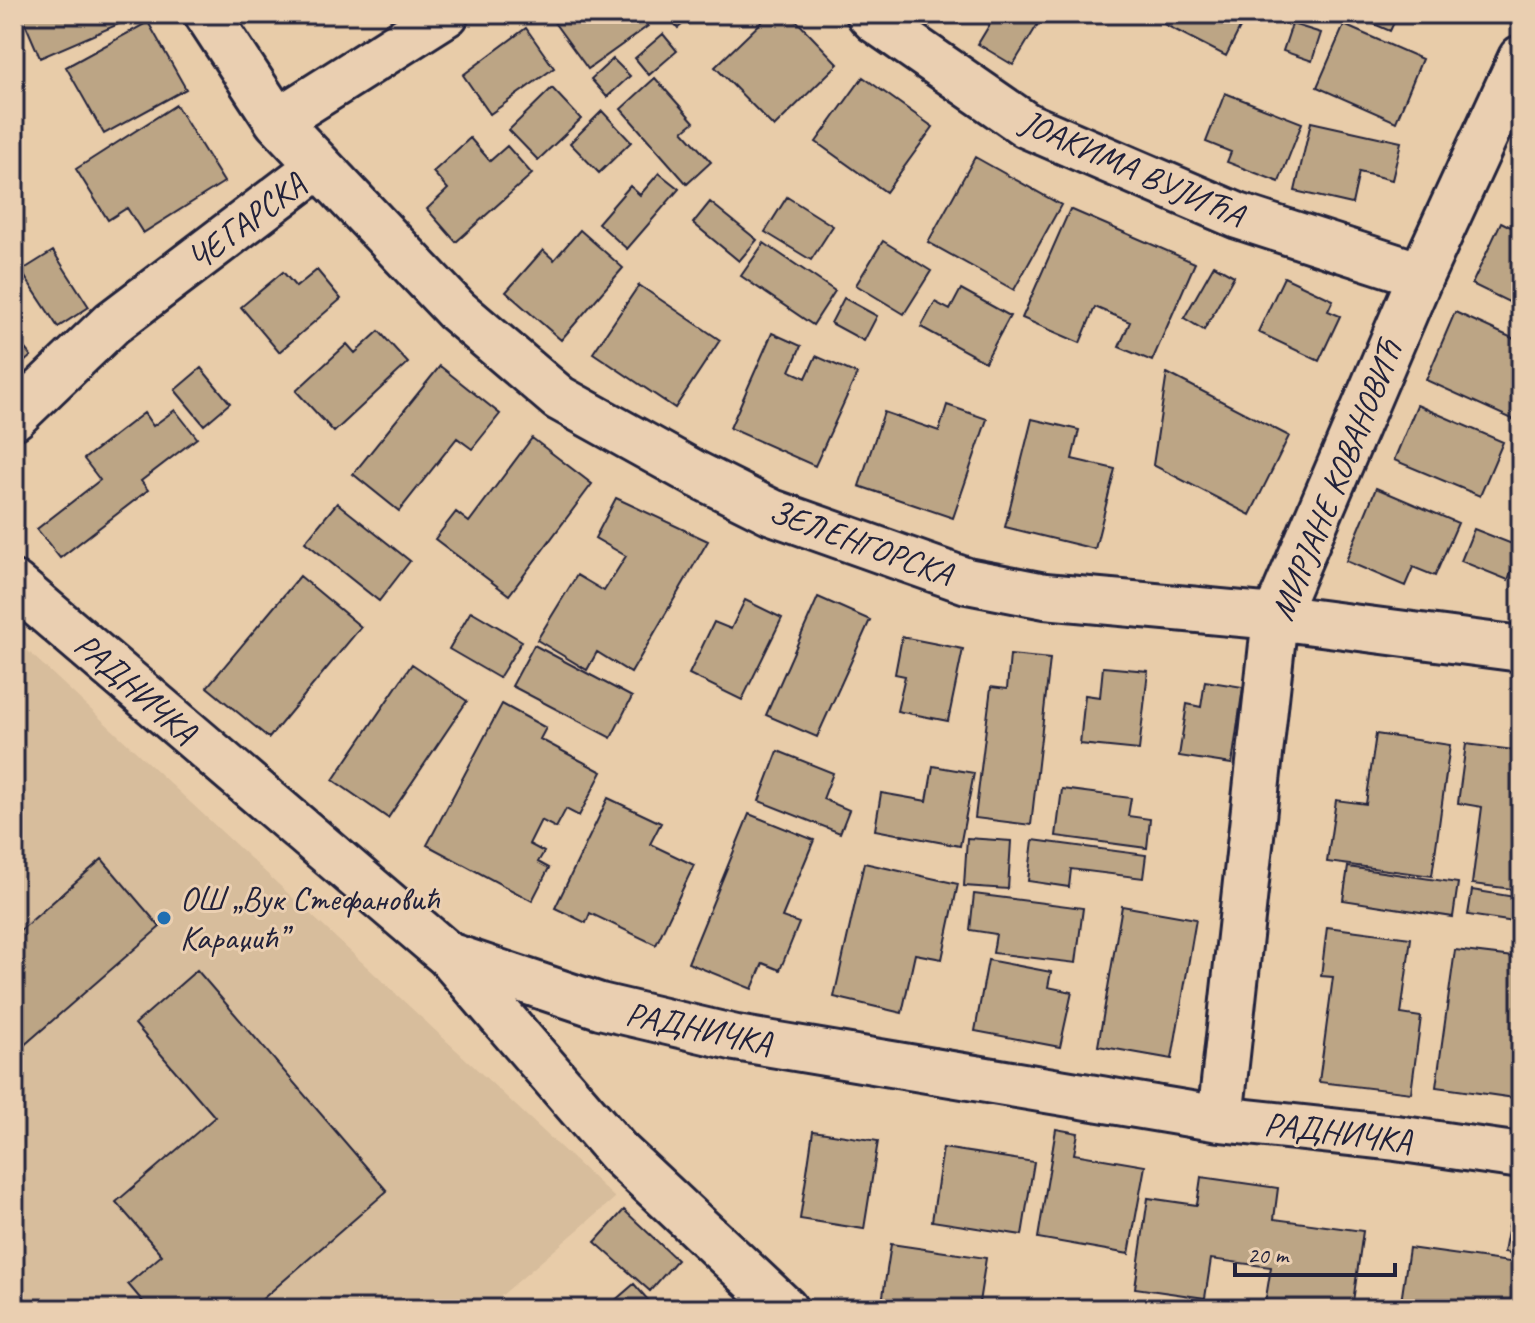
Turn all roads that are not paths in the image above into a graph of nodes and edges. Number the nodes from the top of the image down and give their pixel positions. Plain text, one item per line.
1 (207, 14) edge
2 (446, 14) edge
3 (869, 14) edge
4 (1521, 58) edge
5 (277, 121) junction
6 (319, 166) junction
7 (1421, 275) junction
8 (14, 417) edge
9 (14, 584) edge
10 (1275, 617) junction
11 (1521, 649) edge
12 (448, 955) junction
13 (1220, 1119) junction
14 (1521, 1156) edge
15 (785, 1309) edge

1 - 5 street
2 - 5 street, ЧЕГАРСКА
3 - 7 street, ЈОАКИМА ВУЈИЋА
4 - 7 street, МИРЈАНЕ КОВАНОВИЋ
5 - 6 street, ЧЕГАРСКА
6 - 8 street, ЧЕГАРСКА
6 - 10 street, ЗЕЛЕНГОРСКА
7 - 10 street, МИРЈАНЕ КОВАНОВИЋ
9 - 12 street, РАДНИЧКА
10 - 11 street, ЗЕЛЕНГОРСКА
10 - 13 street, МИРЈАНЕ КОВАНОВИЋ
12 - 13 street, РАДНИЧКА
12 - 15 street
13 - 14 street, РАДНИЧКА

